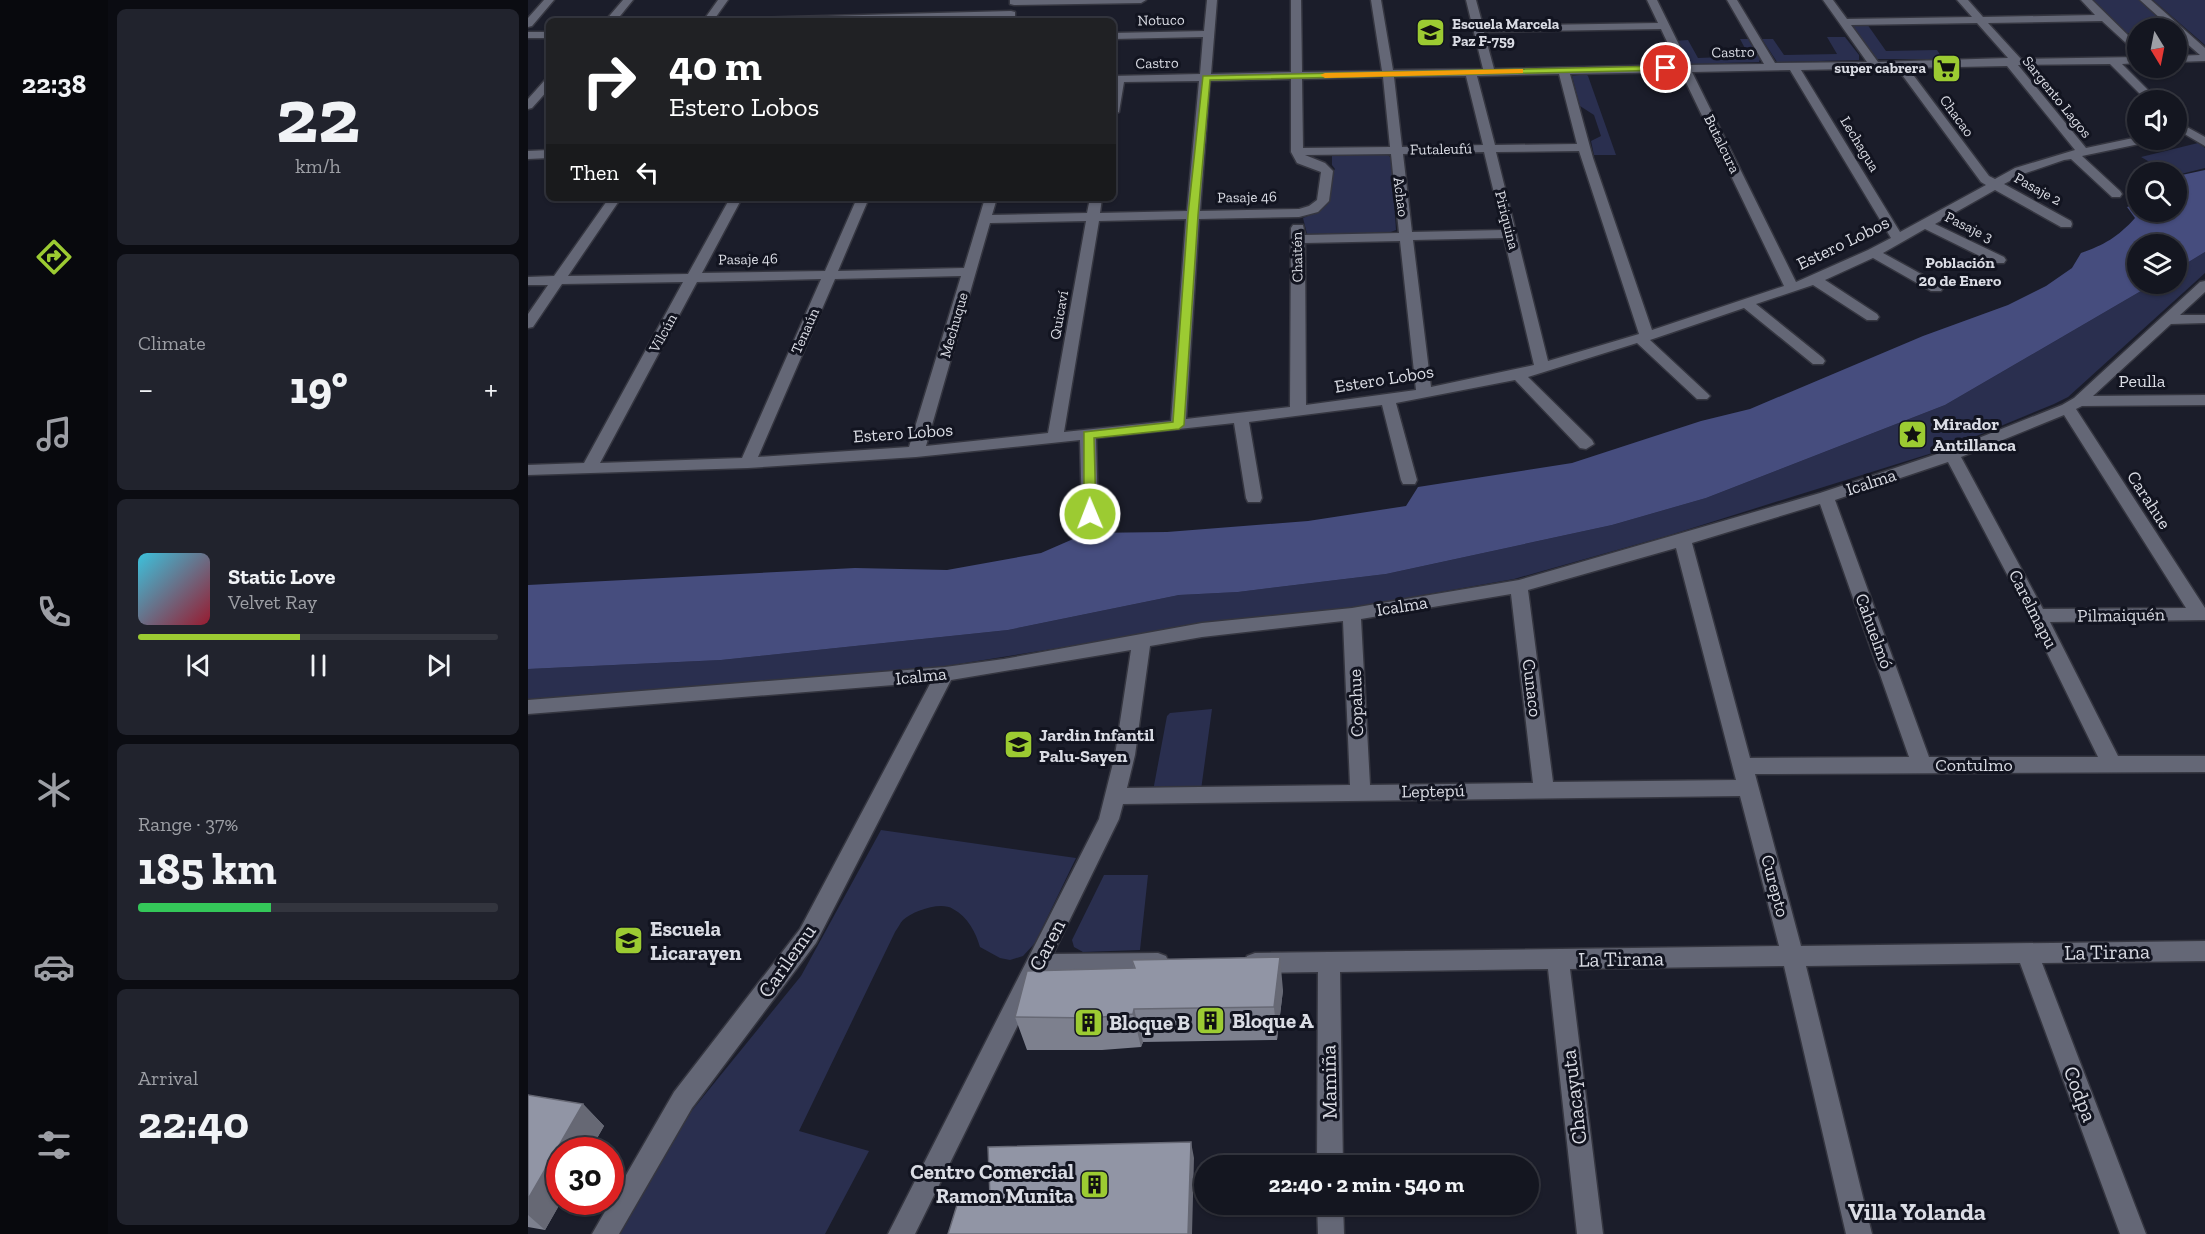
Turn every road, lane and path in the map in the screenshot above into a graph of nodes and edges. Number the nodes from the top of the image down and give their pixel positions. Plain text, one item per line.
1 (549, 0) edge
2 (628, 0) edge
3 (723, 0) edge
4 (1141, 0) edge
5 (1212, 0) edge
6 (1296, 0) edge
7 (1376, 0) edge
8 (1471, 0) edge
9 (1652, 0) edge
10 (1732, 0) edge
11 (1828, 0) edge
12 (1962, 0) edge
13 (2086, 0) edge
14 (2145, 0) edge
15 (1015, 1) edge
16 (1009, 17) edge
17 (613, 18) edge
18 (710, 18) edge
19 (946, 18) edge
20 (2104, 18) junction
21 (1980, 20) junction
22 (1844, 22) junction
23 (528, 24) edge
24 (1665, 26) junction
25 (1479, 29) junction
26 (546, 34) edge
27 (1209, 34) junction
28 (528, 35) edge
29 (1116, 36) edge
30 (2127, 40) edge
31 (2205, 54) edge
32 (2205, 58) edge
33 (2187, 59) edge
34 (2112, 60) junction
35 (2127, 60) edge
36 (2013, 61) junction
37 (1874, 64) junction
38 (1900, 64) junction
39 (1771, 66) junction
40 (1793, 66) junction
41 (1685, 68) junction
42 (1563, 70) junction
43 (1471, 72) junction
44 (1489, 72) junction
45 (1388, 74) junction
46 (1297, 76) junction
47 (1206, 78) junction
48 (1116, 79) edge
49 (546, 85) edge
50 (2142, 90) edge
51 (528, 106) edge
52 (2205, 125) edge
53 (2187, 127) edge
54 (2187, 132) edge
55 (2205, 142) edge
56 (2127, 143) edge
57 (1584, 147) junction
58 (1489, 148) junction
59 (1395, 150) junction
60 (1297, 152) junction
61 (2078, 153) junction
62 (546, 154) edge
63 (528, 155) edge
64 (1993, 184) junction
65 (2116, 194) dead end
66 (613, 201) edge
67 (734, 201) edge
68 (862, 201) edge
69 (990, 201) edge
70 (1096, 201) edge
71 (1193, 215) junction
72 (1293, 216) junction
73 (1093, 217) junction
74 (985, 219) junction
75 (1924, 224) junction
76 (2066, 224) dead end
77 (1510, 234) junction
78 (1406, 236) junction
79 (1898, 238) junction
80 (1298, 239) junction
81 (1873, 252) junction
82 (1999, 260) dead end
83 (969, 272) junction
84 (830, 274) junction
85 (694, 276) junction
86 (558, 280) junction
87 (1815, 280) junction
88 (528, 281) edge
89 (2205, 285) edge
90 (1792, 288) junction
91 (1936, 288) dead end
92 (1747, 304) junction
93 (1872, 317) dead end
94 (2205, 319) edge
95 (2168, 320) junction
96 (528, 324) edge
97 (1644, 337) junction
98 (1818, 361) dead end
99 (1542, 367) junction
100 (1518, 375) junction
101 (1424, 394) junction
102 (1702, 396) dead end
103 (1388, 400) junction
104 (2073, 404) junction
105 (2202, 404) edge
106 (1298, 411) junction
107 (1241, 418) junction
108 (1179, 425) junction
109 (1088, 435) junction
110 (1055, 438) junction
111 (1586, 444) dead end
112 (916, 452) junction
113 (1952, 455) junction
114 (748, 463) junction
115 (589, 468) junction
116 (528, 470) edge
117 (1409, 480) dead end
118 (1826, 497) junction
119 (1254, 498) dead end
120 (1090, 514) dead end
121 (1683, 540) junction
122 (1519, 586) junction
123 (1352, 614) junction
124 (2202, 614) edge
125 (2038, 616) junction
126 (1142, 640) junction
127 (945, 674) junction
128 (532, 711) edge
129 (2112, 764) junction
130 (2205, 764) edge
131 (1922, 765) junction
132 (1746, 777) junction
133 (1544, 789) junction
134 (1360, 792) junction
135 (1116, 796) junction
136 (2205, 951) edge
137 (2027, 953) junction
138 (1793, 957) junction
139 (1558, 960) junction
140 (1177, 963) edge
141 (1236, 963) edge
142 (1329, 963) junction
143 (1037, 964) junction
144 (1330, 1155) edge
145 (1330, 1215) edge
146 (605, 1234) edge
147 (902, 1234) edge
148 (1331, 1234) edge
149 (1590, 1234) edge
150 (1859, 1234) edge
151 (2133, 1234) edge

1 - 23 street
2 - 17 street
3 - 18 street
4 - 15 street
5 - 27 street
6 - 46 street
7 - 45 street, Achao
8 - 25 street
9 - 24 street, Butalcura
10 - 39 street
11 - 22 street
12 - 21 street, Sargento Lagos
13 - 20 street
14 - 31 street
15 - 16 street
16 - 19 street
20 - 21 street
20 - 30 street
21 - 22 street
21 - 36 street, Sargento Lagos
22 - 37 street
24 - 25 street
24 - 41 street, Butalcura
25 - 44 street
26 - 28 street
27 - 29 street, Notuco
27 - 47 street
32 - 33 street
34 - 35 street, Castro
34 - 36 street, Castro
34 - 50 street
36 - 38 street, Castro
36 - 61 street, Sargento Lagos
37 - 38 street, Castro
37 - 40 street, Castro
38 - 64 street, Chacao
39 - 40 street, Castro
39 - 41 street, Castro
40 - 79 street, Lechagua
41 - 42 street, Castro
41 - 90 street, Butalcura
42 - 44 street, Castro
42 - 57 street
43 - 44 street, Castro
43 - 45 street, Castro
43 - 58 street, Piriquina
45 - 46 street, Castro
45 - 59 street, Achao
46 - 47 street, Castro
46 - 60 street
47 - 48 street, Castro
47 - 71 street
49 - 51 street
52 - 53 street
54 - 55 street
56 - 61 street, Estero Lobos
57 - 58 street, Futaleufú
57 - 97 street
58 - 59 street, Futaleufú
58 - 77 street, Piriquina
59 - 60 street, Futaleufú
59 - 78 street, Achao
60 - 72 street, Chaitén
61 - 64 street, Estero Lobos
61 - 65 street, Sargento Lagos
62 - 63 street
64 - 75 street, Estero Lobos
64 - 76 street, Pasaje 2
66 - 86 street
67 - 85 street, Vilcún
68 - 84 street, Tenaún
69 - 74 street, Mechuque
70 - 73 street, Quicaví
71 - 72 street, Pasaje 46
71 - 73 street, Pasaje 46
71 - 108 street
72 - 80 street, Chaitén
73 - 74 street, Pasaje 46
73 - 110 street, Quicaví
74 - 83 street, Mechuque
75 - 79 street, Estero Lobos
75 - 82 street, Pasaje 3
77 - 78 street
77 - 99 street, Piriquina
78 - 80 street
78 - 101 street, Achao
79 - 81 street, Estero Lobos
80 - 106 street, Chaitén
81 - 87 street, Estero Lobos
81 - 91 street
83 - 84 street, Pasaje 46
83 - 112 street, Mechuque
84 - 85 street, Pasaje 46
84 - 114 street, Tenaún
85 - 86 street, Pasaje 46
85 - 115 street, Vilcún
86 - 88 street, Pasaje 46
86 - 96 street
87 - 90 street, Estero Lobos
87 - 93 street
89 - 95 street, Icalma
90 - 92 street, Estero Lobos
92 - 97 street, Estero Lobos
92 - 98 street
94 - 95 street
95 - 104 street, Icalma
97 - 99 street, Estero Lobos
97 - 102 street
99 - 100 street, Estero Lobos
100 - 101 street, Estero Lobos
100 - 111 street
101 - 103 street, Estero Lobos
103 - 106 street, Estero Lobos
103 - 117 street
104 - 105 street, Peulla
104 - 113 street, Icalma
104 - 124 street, Carahue
106 - 107 street, Estero Lobos
107 - 108 street, Estero Lobos
107 - 119 street
108 - 109 street, Estero Lobos
109 - 110 street, Estero Lobos
109 - 120 street
110 - 112 street, Estero Lobos
112 - 114 street, Estero Lobos
113 - 118 street, Icalma
113 - 125 street, Carelmapu
114 - 115 street, Estero Lobos
115 - 116 street, Estero Lobos
118 - 121 street, Icalma
118 - 131 street, Cahuelmó
121 - 122 street, Icalma
121 - 132 street, Curepto
122 - 123 street, Icalma
122 - 133 street, Cunaco
123 - 126 street, Icalma
123 - 134 street, Copahue
124 - 125 street, Pilmaiquén
125 - 129 street, Carelmapu
126 - 127 street, Icalma
126 - 135 street, Caren
127 - 128 street, Icalma
127 - 146 street, Carilemu
129 - 130 street, Contulmo
129 - 131 street, Contulmo
131 - 132 street, Contulmo
132 - 133 street, Leptepú
132 - 138 street, Curepto
133 - 134 street, Leptepú
134 - 135 street, Leptepú
135 - 143 street, Caren
136 - 137 street, La Tirana
137 - 138 street, La Tirana
137 - 151 street, Codpa
138 - 139 street, La Tirana
138 - 150 street, Curepto
139 - 142 street, La Tirana
139 - 149 street, Chacayuta
140 - 143 street
141 - 142 street, La Tirana
142 - 144 street, Mamiña
143 - 147 street, Caren
145 - 148 street

